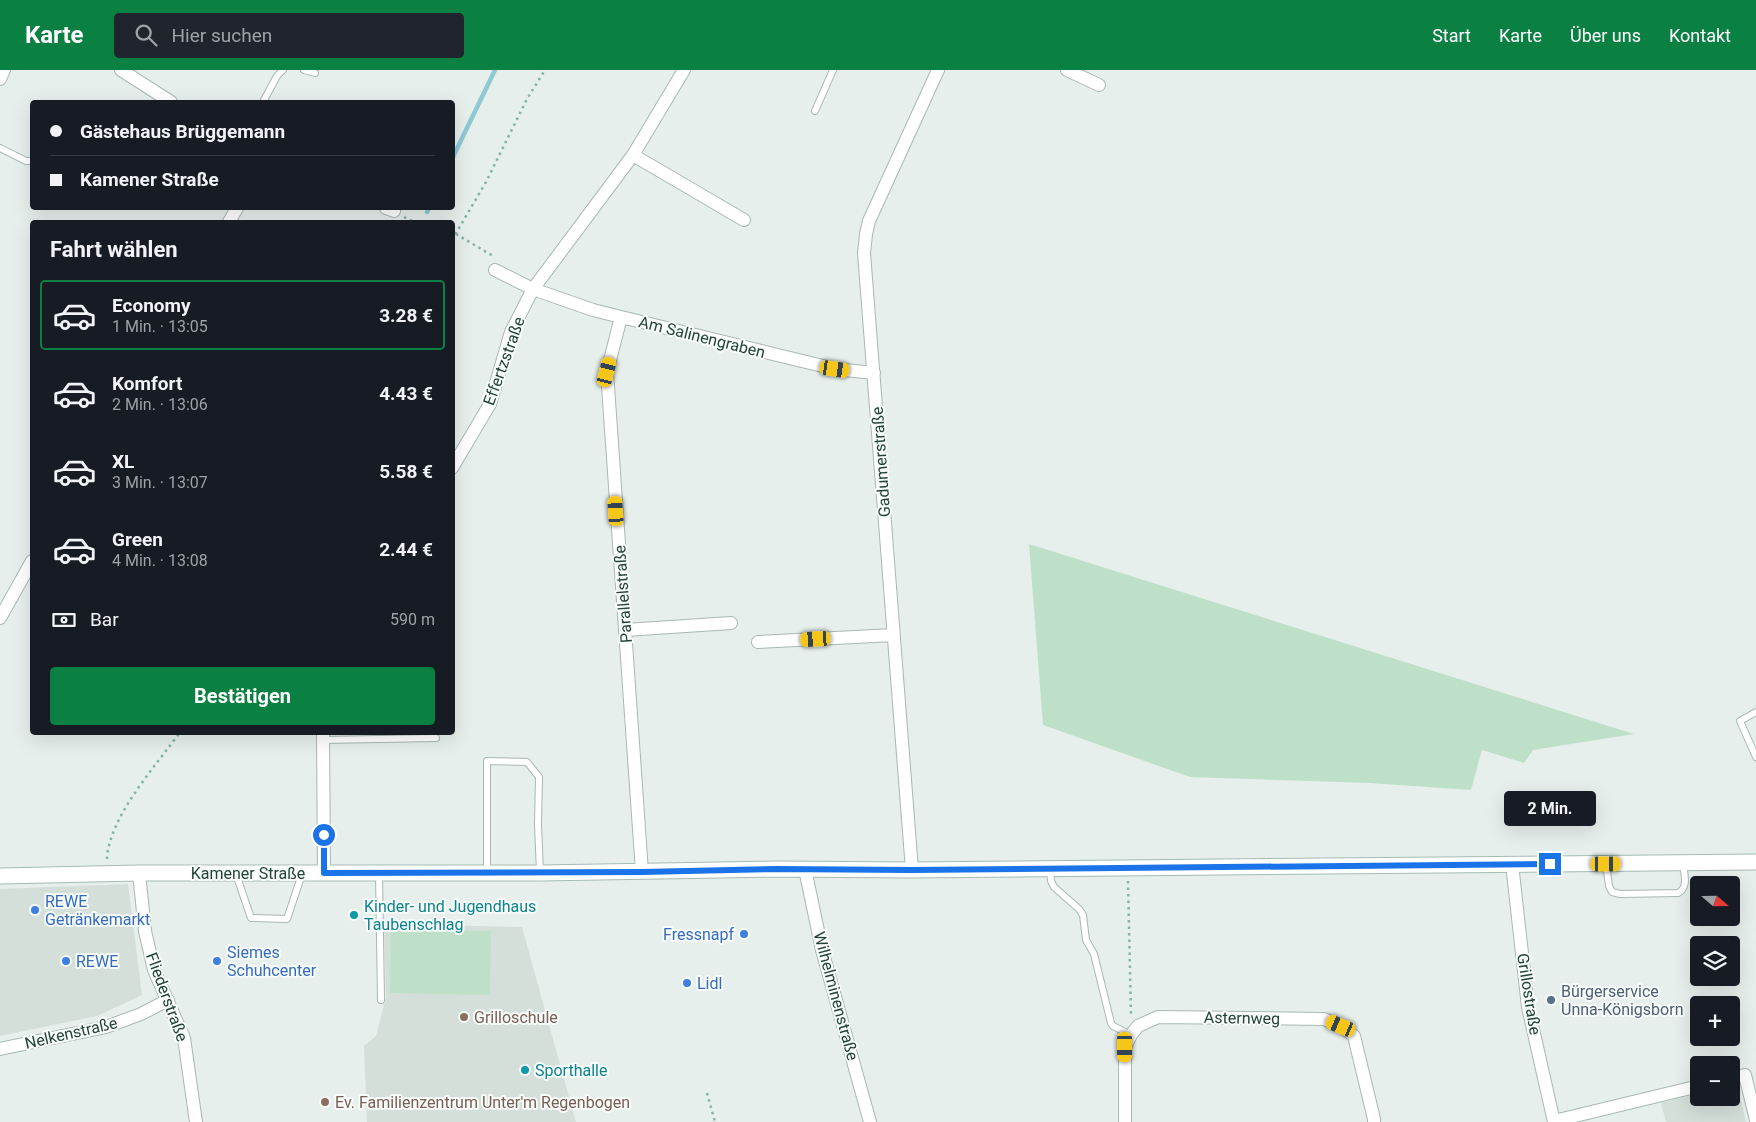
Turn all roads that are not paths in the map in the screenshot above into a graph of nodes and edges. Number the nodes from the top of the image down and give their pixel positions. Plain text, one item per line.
1 (4, 70) edge
2 (121, 70) edge
3 (283, 70) edge
4 (304, 70) edge
5 (684, 70) edge
6 (833, 70) edge
7 (938, 70) edge
8 (1067, 70) edge
9 (315, 73) dead end
10 (0, 79) edge
11 (1099, 85) dead end
12 (169, 100) edge
13 (264, 100) edge
14 (815, 111) dead end
15 (0, 148) edge
16 (633, 155) junction
17 (30, 161) edge
18 (744, 220) dead end
19 (495, 270) dead end
20 (533, 289) junction
21 (621, 317) junction
22 (874, 373) junction
23 (455, 463) edge
24 (30, 565) edge
25 (0, 618) edge
26 (731, 623) dead end
27 (625, 630) junction
28 (894, 636) junction
29 (758, 642) dead end
30 (1756, 712) edge
31 (323, 736) edge
32 (436, 738) dead end
33 (1756, 757) edge
34 (1756, 862) edge
35 (1683, 863) junction
36 (1512, 864) junction
37 (1606, 864) junction
38 (1050, 868) junction
39 (805, 869) junction
40 (912, 870) junction
41 (486, 872) junction
42 (642, 872) junction
43 (139, 873) junction
44 (236, 873) junction
45 (302, 873) junction
46 (324, 873) junction
47 (378, 873) junction
48 (540, 873) junction
49 (0, 876) edge
50 (168, 1000) junction
51 (380, 1000) dead end
52 (1134, 1030) junction
53 (0, 1049) edge
54 (1740, 1076) edge
55 (1690, 1088) edge
56 (1756, 1120) edge
57 (196, 1122) edge
58 (870, 1122) edge
59 (1125, 1122) edge
60 (1374, 1122) edge
61 (1554, 1122) edge

1 - 10 street
2 - 12 street
3 - 13 lane
4 - 9 lane
5 - 16 street, Effertzstraße
6 - 14 lane
7 - 22 street, Gadumerstraße
8 - 11 street
15 - 17 lane
16 - 18 street
16 - 20 street, Effertzstraße
19 - 20 street
20 - 21 street, Am Salinengraben
20 - 23 street, Effertzstraße
21 - 22 street, Am Salinengraben
21 - 27 street, Parallelstraße
22 - 28 street, Gadumerstraße
24 - 25 street
26 - 27 street
27 - 42 street, Parallelstraße
28 - 29 street
28 - 40 street, Gadumerstraße
30 - 33 lane
31 - 32 lane
31 - 46 street
34 - 35 main road, Kamener Straße
35 - 37 main road, Kamener Straße
35 - 37 lane
36 - 37 main road, Kamener Straße
36 - 38 main road, Kamener Straße
36 - 61 street, Grillostraße
38 - 40 main road, Kamener Straße
38 - 52 lane
39 - 40 main road, Kamener Straße
39 - 42 main road, Kamener Straße
39 - 58 street, Wilhelminenstraße
41 - 47 main road, Kamener Straße
41 - 48 main road, Kamener Straße
41 - 48 lane
42 - 48 main road, Kamener Straße
43 - 44 main road, Kamener Straße
43 - 49 main road, Kamener Straße
43 - 50 street, Fliederstraße
44 - 45 main road, Kamener Straße
44 - 45 lane
45 - 46 main road, Kamener Straße
46 - 47 main road, Kamener Straße
47 - 51 lane
50 - 53 street, Nelkenstraße
50 - 57 street, Fliederstraße
52 - 59 street
52 - 60 street, Asternweg
54 - 56 street
55 - 61 street

